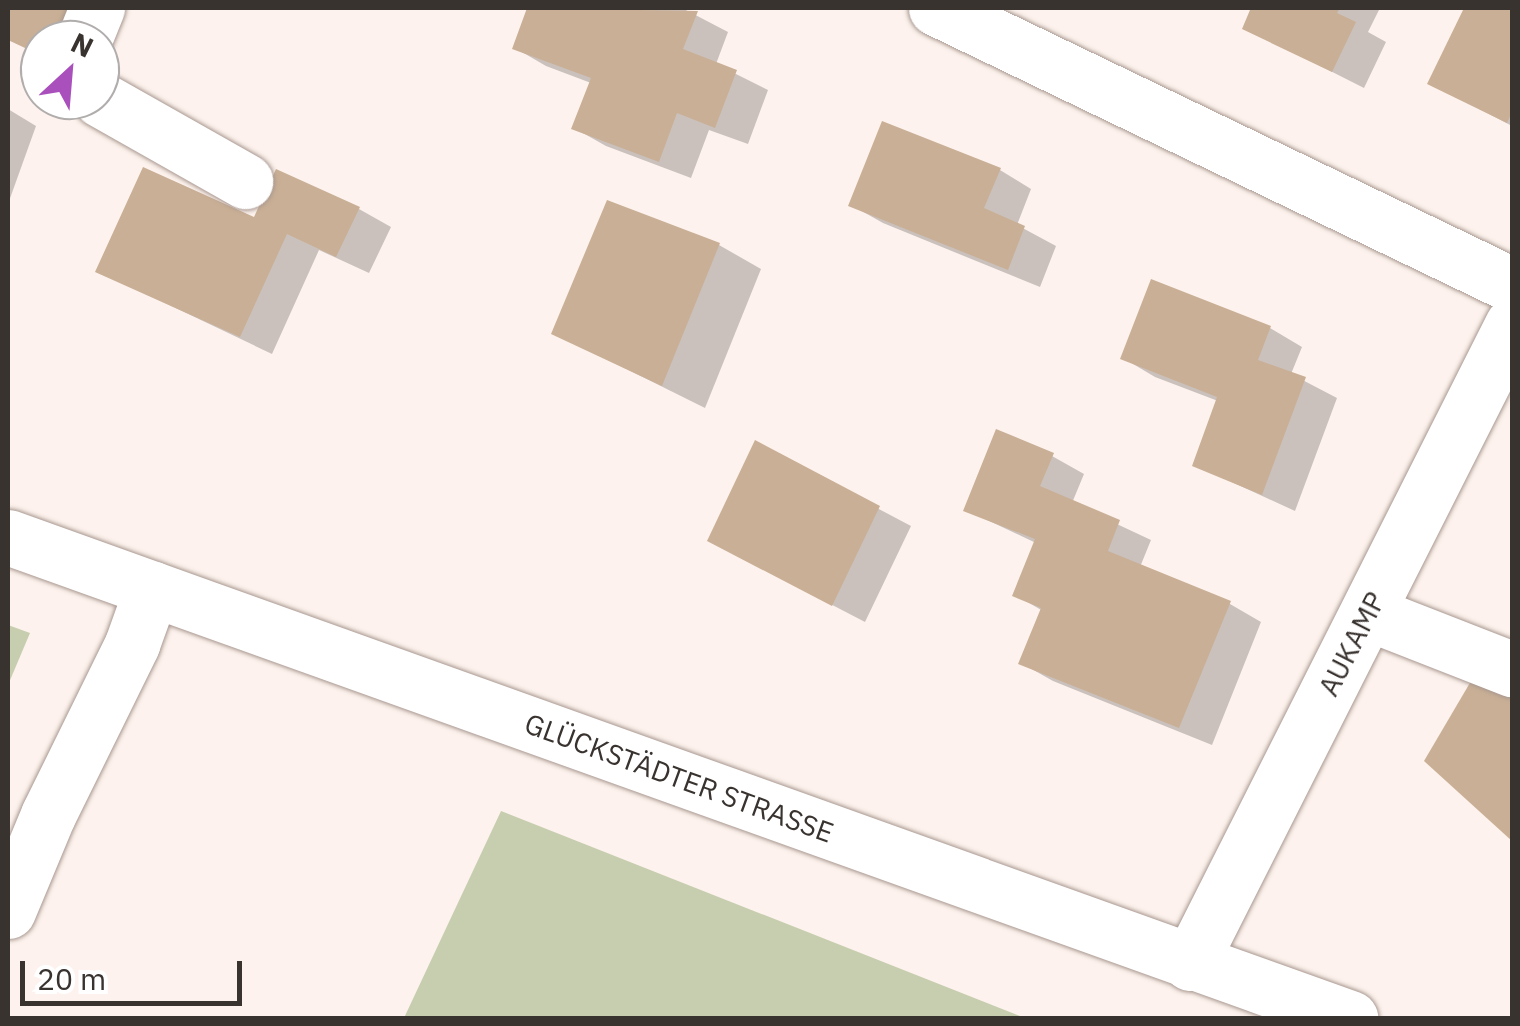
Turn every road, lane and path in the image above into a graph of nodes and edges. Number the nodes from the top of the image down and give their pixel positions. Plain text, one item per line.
1 (936, 8) edge
2 (120, 110) edge
3 (246, 181) dead end
4 (1512, 285) edge
5 (1508, 346) edge
6 (8, 537) edge
7 (152, 588) junction
8 (1368, 614) junction
9 (1512, 669) edge
10 (8, 911) edge
11 (1190, 963) junction
12 (1350, 1018) edge

1 - 4 street
2 - 3 street
5 - 8 street, AUKAMP
6 - 7 street, GLÜCKSTÄDTER STRASSE
7 - 10 street
7 - 11 street, GLÜCKSTÄDTER STRASSE
8 - 9 street
8 - 11 street, AUKAMP
11 - 12 street, GLÜCKSTÄDTER STRASSE

